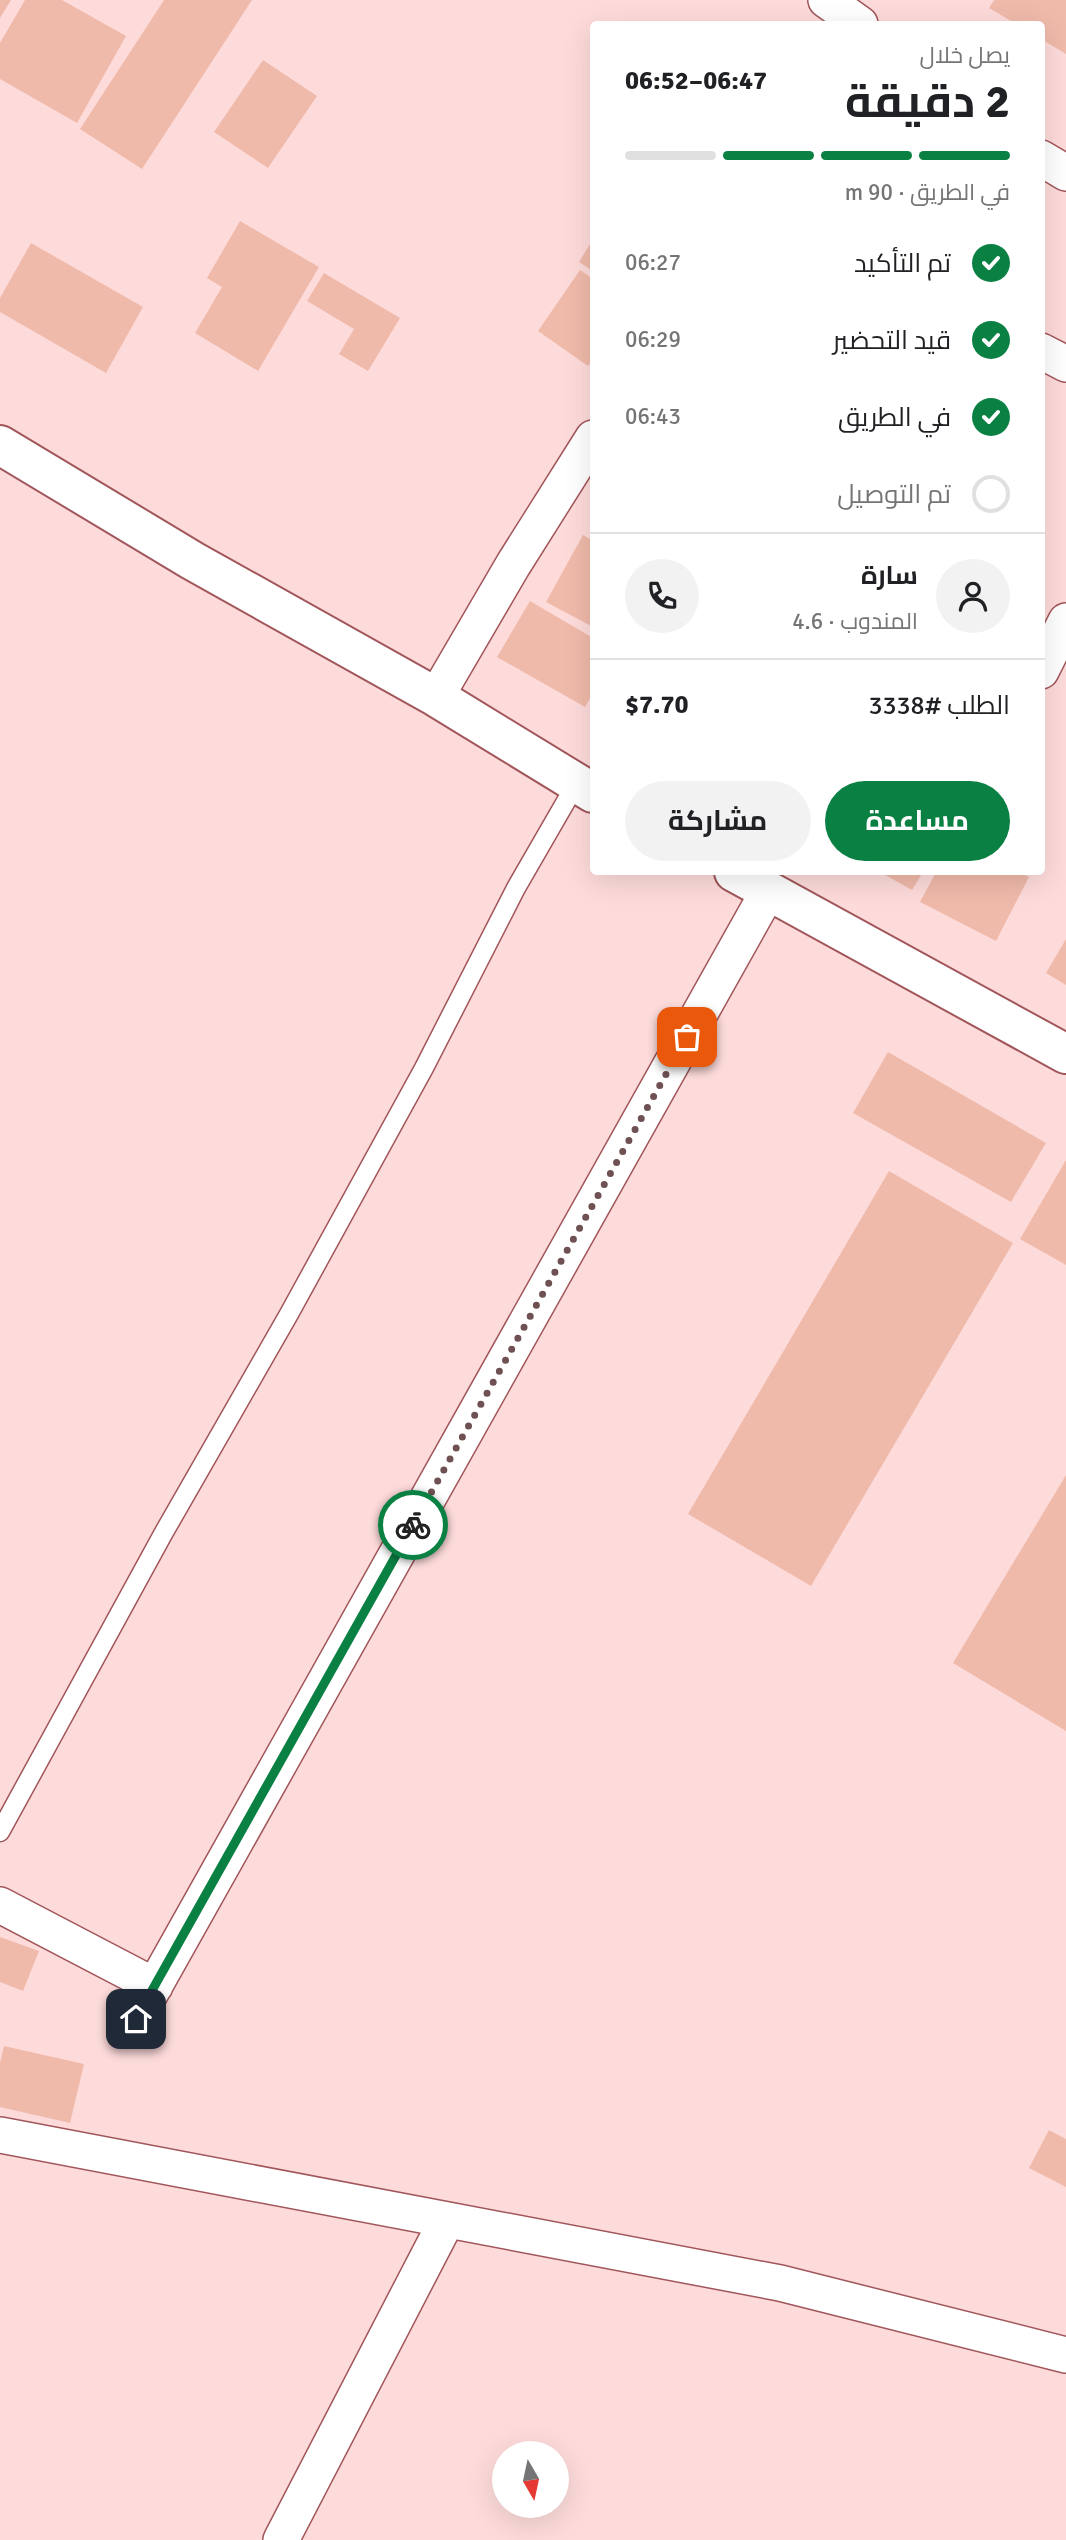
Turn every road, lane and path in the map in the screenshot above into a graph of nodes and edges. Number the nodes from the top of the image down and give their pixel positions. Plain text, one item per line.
1 (1045, 160) edge
2 (1066, 173) edge
3 (1045, 353) edge
4 (1066, 364) edge
5 (590, 444) edge
6 (0, 445) edge
7 (1066, 621) edge
8 (1045, 663) edge
9 (436, 697) junction
10 (585, 789) edge
11 (740, 875) edge
12 (769, 890) junction
13 (1066, 1054) edge
14 (0, 1832) edge
15 (0, 1905) edge
16 (155, 1986) junction
17 (136, 2019) dead end
18 (0, 2135) edge
19 (447, 2220) junction
20 (1066, 2355) edge
21 (281, 2540) edge

1 - 2 street
3 - 4 street
5 - 9 street
6 - 9 main road
7 - 8 street
9 - 10 main road
10 - 14 lane
11 - 12 main road
12 - 13 main road
12 - 16 street
15 - 16 street
16 - 17 street
18 - 19 street
19 - 20 street
19 - 21 street

